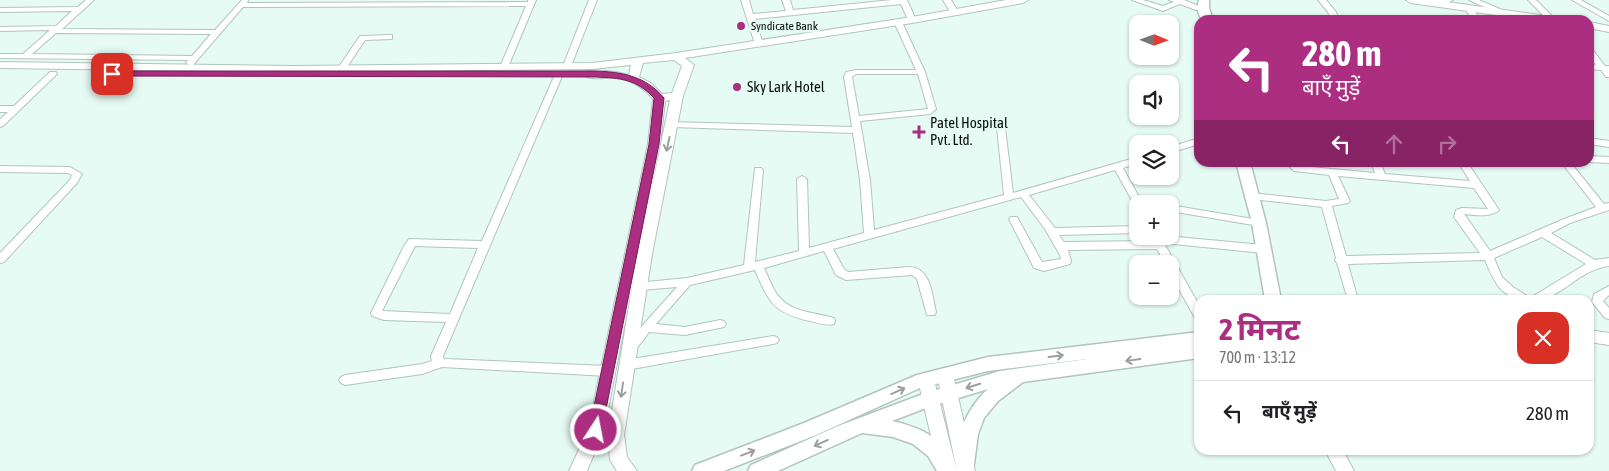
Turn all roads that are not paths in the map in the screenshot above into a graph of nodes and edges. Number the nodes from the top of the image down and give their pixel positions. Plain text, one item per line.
1 (90, 0) edge
2 (592, 0) edge
3 (745, 0) edge
4 (786, 0) edge
5 (947, 0) edge
6 (1023, 0) edge
7 (1136, 0) edge
8 (1322, 0) edge
9 (1411, 0) edge
10 (1448, 0) edge
11 (1532, 0) edge
12 (1576, 0) edge
13 (387, 1) edge
14 (904, 1) edge
15 (1010, 1) edge
16 (1177, 1) edge
17 (244, 2) edge
18 (532, 2) edge
19 (1199, 2) edge
20 (1433, 2) junction
21 (1471, 4) edge
22 (80, 9) junction
23 (0, 10) edge
24 (790, 13) junction
25 (955, 13) junction
26 (1200, 15) edge
27 (1206, 15) edge
28 (1333, 15) edge
29 (1522, 15) edge
30 (1548, 15) edge
31 (750, 17) junction
32 (1609, 19) edge
33 (912, 20) junction
34 (898, 22) junction
35 (1594, 26) edge
36 (0, 29) edge
37 (56, 29) junction
38 (1609, 29) edge
39 (217, 32) junction
40 (388, 37) dead end
41 (754, 45) junction
42 (0, 56) edge
43 (25, 56) junction
44 (676, 56) junction
45 (1594, 56) edge
46 (194, 58) junction
47 (638, 61) junction
48 (0, 65) edge
49 (688, 65) junction
50 (504, 67) junction
51 (185, 68) junction
52 (342, 68) junction
53 (1594, 68) edge
54 (563, 70) junction
55 (1607, 70) edge
56 (921, 72) junction
57 (0, 74) edge
58 (53, 74) junction
59 (633, 79) junction
60 (677, 96) junction
61 (659, 98) junction
62 (0, 109) edge
63 (16, 109) junction
64 (855, 119) junction
65 (0, 124) edge
66 (672, 124) junction
67 (1001, 128) dead end
68 (857, 130) junction
69 (1594, 142) edge
70 (1194, 143) edge
71 (1609, 144) edge
72 (1179, 147) edge
73 (1594, 159) edge
74 (1609, 160) edge
75 (1129, 163) edge
76 (1117, 166) junction
77 (1244, 167) edge
78 (1296, 167) edge
79 (1377, 167) edge
80 (1465, 167) edge
81 (1569, 167) edge
82 (0, 169) edge
83 (758, 170) dead end
84 (1332, 172) junction
85 (1381, 176) junction
86 (802, 179) dead end
87 (1478, 185) junction
88 (1023, 193) junction
89 (1134, 195) edge
90 (1252, 196) junction
91 (1009, 197) junction
92 (1326, 204) junction
93 (1605, 207) edge
94 (1179, 210) edge
95 (1014, 219) dead end
96 (1259, 223) junction
97 (1129, 229) edge
98 (1052, 232) junction
99 (1544, 233) junction
100 (869, 236) junction
101 (1129, 242) edge
102 (1179, 242) edge
103 (484, 245) junction
104 (1160, 245) edge
105 (1061, 246) junction
106 (828, 247) junction
107 (1263, 249) junction
108 (804, 253) junction
109 (1488, 256) junction
110 (0, 259) edge
111 (1340, 260) junction
112 (1609, 262) edge
113 (1594, 264) junction
114 (754, 266) junction
115 (687, 282) junction
116 (640, 286) junction
117 (1609, 290) edge
118 (1272, 294) edge
119 (1351, 295) edge
120 (1518, 295) edge
121 (1543, 295) edge
122 (1194, 306) edge
123 (931, 312) dead end
124 (1609, 315) edge
125 (452, 318) junction
126 (830, 321) dead end
127 (720, 324) dead end
128 (648, 328) junction
129 (1594, 337) edge
130 (1609, 339) edge
131 (773, 340) dead end
132 (1194, 340) edge
133 (629, 348) junction
134 (1194, 352) edge
135 (441, 363) junction
136 (626, 365) junction
137 (607, 371) junction
138 (945, 375) junction
139 (1020, 375) junction
140 (345, 380) dead end
141 (926, 380) junction
142 (949, 393) junction
143 (930, 398) junction
144 (859, 426) junction
145 (1336, 455) edge
146 (957, 469) edge
147 (578, 471) edge
148 (628, 471) edge
149 (702, 471) edge
150 (758, 471) edge
151 (1344, 471) edge

1 - 22 street
2 - 54 street
3 - 31 street
4 - 24 street
5 - 25 street
6 - 15 street
7 - 16 street
8 - 28 street
9 - 20 street
10 - 20 street
11 - 30 street
12 - 32 street
13 - 17 street
13 - 18 street
14 - 24 street
14 - 33 street
15 - 25 street
16 - 19 street
17 - 39 street
18 - 50 street
19 - 26 main road
19 - 27 main road
20 - 21 street
21 - 29 street
22 - 23 street
22 - 37 street
24 - 31 street
25 - 33 street
31 - 41 street
33 - 34 street
34 - 41 street
34 - 56 street
35 - 38 street
36 - 37 street
37 - 39 street
37 - 43 street
39 - 46 street
40 - 52 street
41 - 44 street
41 - 49 street
42 - 43 street
43 - 46 street
44 - 47 street
44 - 49 street
45 - 55 street
46 - 51 street
47 - 54 street
47 - 59 street
48 - 51 street
49 - 60 street
50 - 52 street
50 - 54 street
51 - 52 street
53 - 55 street
54 - 58 street
54 - 59 street
54 - 103 street
56 - 64 street
56 - 64 street
57 - 58 street
58 - 63 street
59 - 61 street
60 - 61 street
60 - 66 street
61 - 137 street
62 - 63 street
63 - 65 street
64 - 68 street
66 - 68 street
66 -> 116 street
67 - 91 street
68 - 100 street
69 - 71 street
70 - 72 street
73 - 74 street
75 - 76 street
76 - 88 street
76 - 89 street
77 - 90 main road
78 - 84 street
79 - 85 street
80 - 87 street
81 - 93 street
82 - 110 street
83 - 114 street
84 - 85 street
84 - 92 street
85 - 87 street
86 - 108 street
87 - 109 street
88 - 91 street
88 - 98 street
90 - 92 street
90 - 96 main road
91 - 100 street
92 - 111 street
93 - 99 street
94 - 96 street
95 - 105 street
96 - 107 main road
97 - 98 street
98 - 105 street
99 - 109 street
99 - 113 street
100 - 106 street
101 - 105 street
102 - 107 street
103 - 125 street
103 - 125 street
104 - 122 street
106 - 108 street
106 - 123 street
107 - 118 main road
108 - 114 street
109 - 111 street
109 - 120 street
111 - 119 street
112 - 113 street
113 - 121 street
114 - 115 street
114 - 126 street
115 - 116 street
115 - 128 street
116 - 133 street
117 - 124 street
125 - 135 street
127 - 128 street
128 - 133 street
129 - 130 street
131 - 136 street
138 -> 132 main road
133 - 136 street
134 -> 139 main road
135 - 137 street
135 - 140 street
136 -> 148 street
137 - 147 street
138 - 141 main road
138 - 142 street
139 -> 142 main road
139 - 146 main road
141 - 143 street
149 -> 141 main road
142 - 143 main road
142 - 146 street
143 - 144 main road
143 - 146 street
144 - 146 main road
144 -> 150 main road
145 - 151 street

